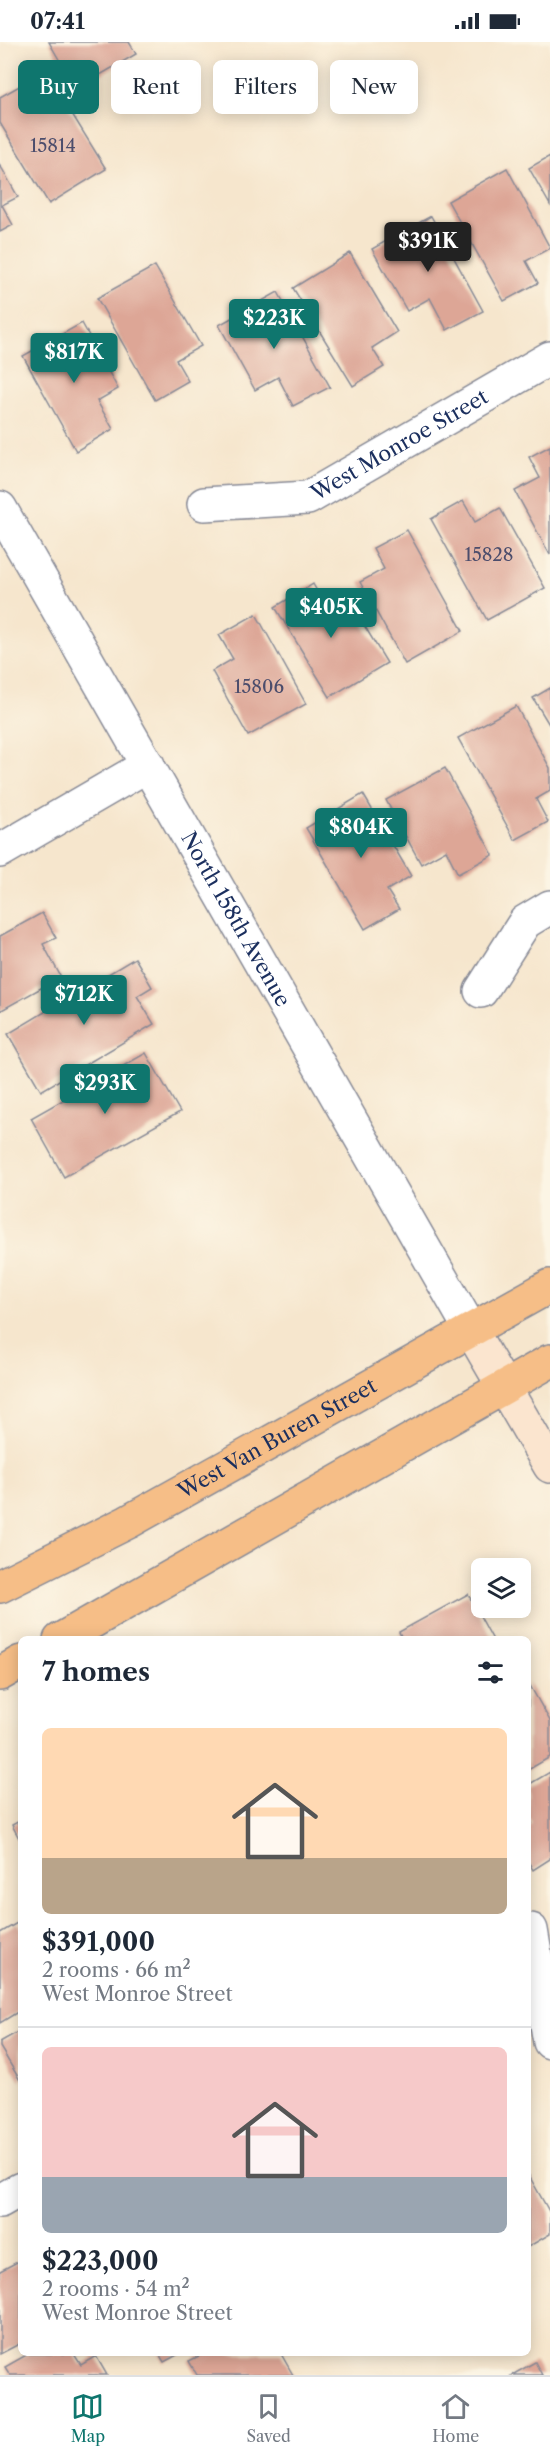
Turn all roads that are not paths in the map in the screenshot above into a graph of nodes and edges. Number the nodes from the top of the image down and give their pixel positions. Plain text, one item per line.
1 (550, 358) edge
2 (204, 504) dead end
3 (0, 508) edge
4 (148, 765) junction
5 (0, 851) edge
6 (550, 907) edge
7 (482, 991) dead end
8 (550, 1286) edge
9 (472, 1332) junction
10 (550, 1360) edge
11 (504, 1387) junction
12 (550, 1466) edge
13 (0, 1586) edge
14 (67, 1636) edge
15 (18, 1664) edge
16 (0, 1674) edge
17 (536, 1927) edge
18 (550, 2042) edge
19 (18, 2191) edge
20 (0, 2201) edge

1 - 2 street, West Monroe Street
3 - 4 street, North 158th Avenue
4 - 5 street
4 - 9 street, North 158th Avenue
6 - 7 street
8 - 9 main road, West Van Buren Street
9 - 11 street
9 - 13 main road, West Van Buren Street
10 - 11 main road
11 - 12 street
11 - 14 main road
15 - 16 main road
17 - 18 street
19 - 20 street

